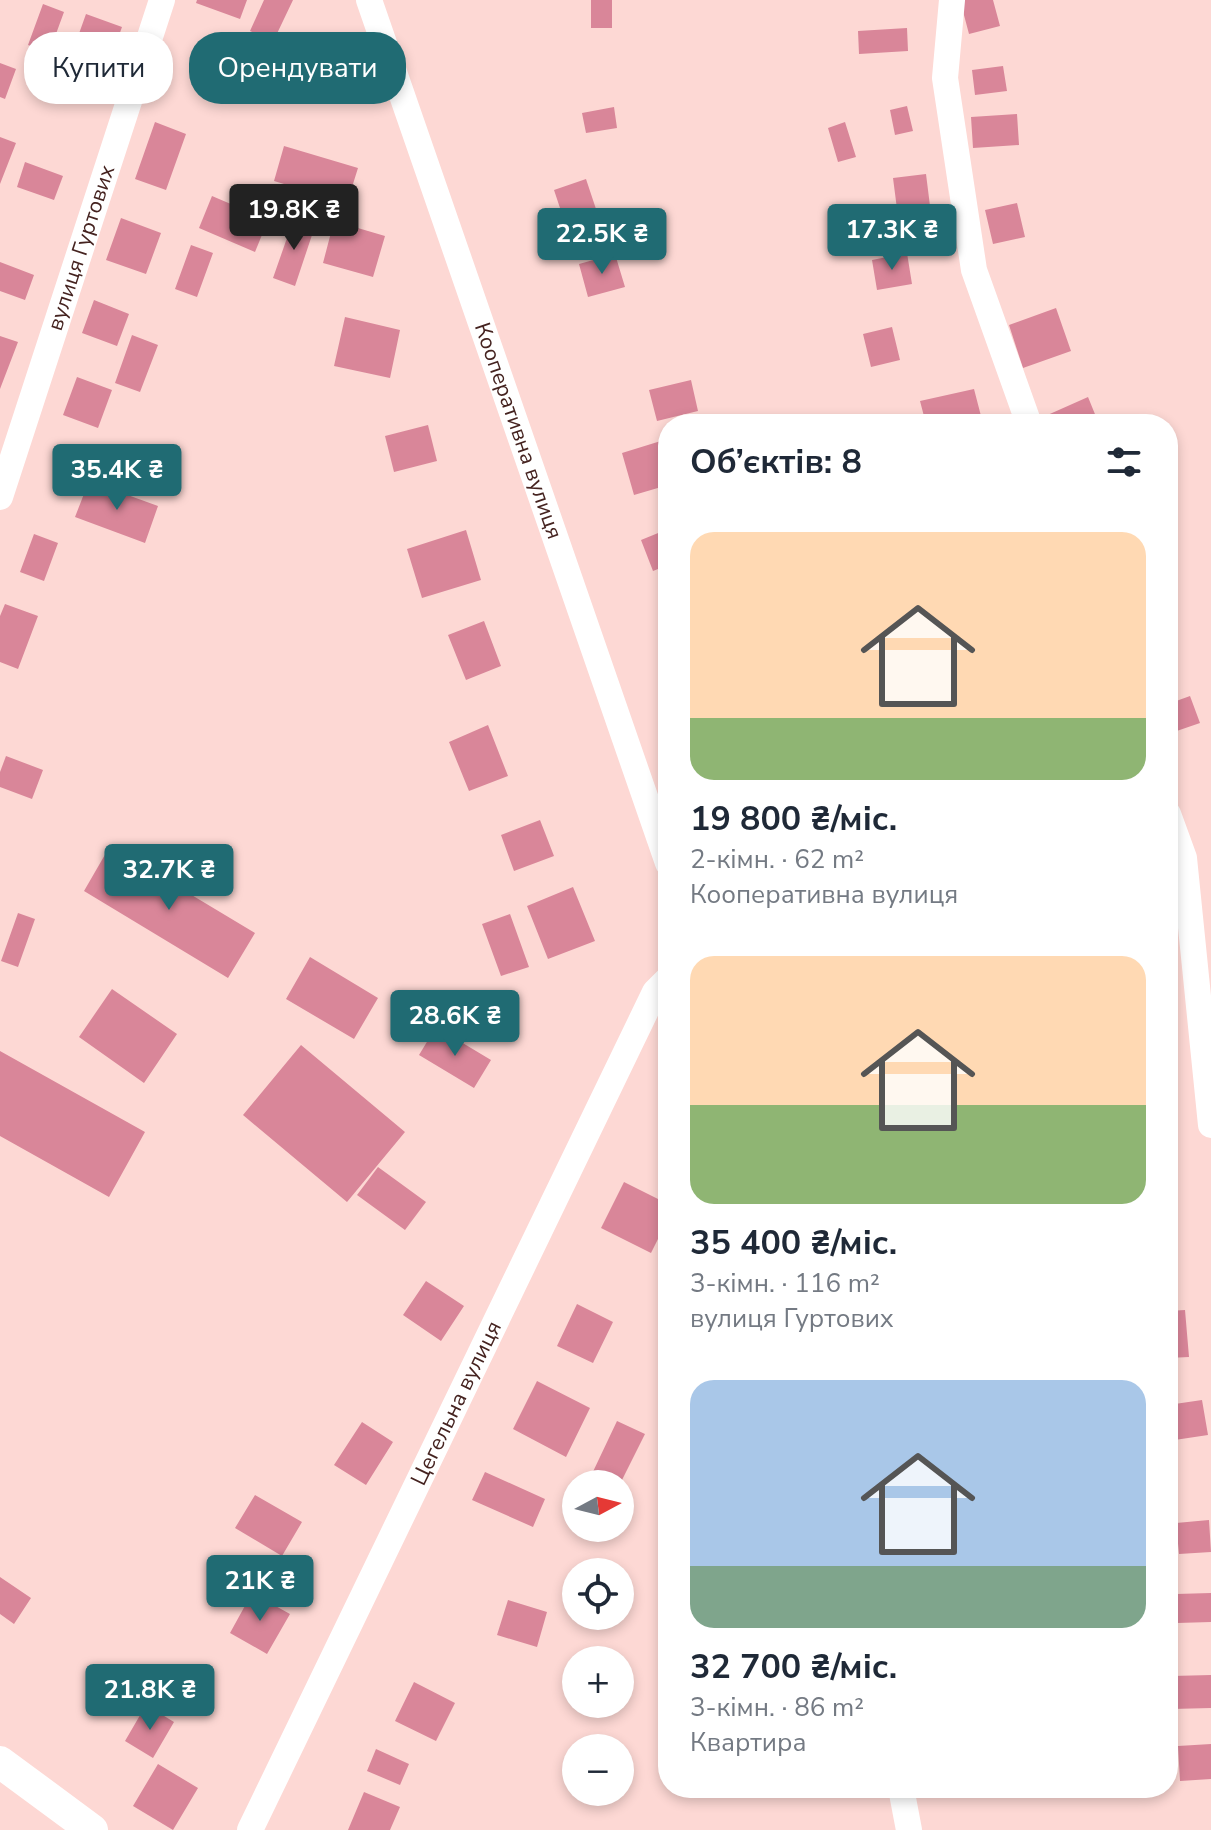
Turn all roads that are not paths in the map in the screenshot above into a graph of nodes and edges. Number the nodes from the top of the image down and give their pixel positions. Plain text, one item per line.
1 (162, 0) edge
2 (369, 0) edge
3 (952, 0) edge
4 (1025, 414) edge
5 (0, 497) edge
6 (658, 834) edge
7 (1178, 842) edge
8 (658, 989) edge
9 (1211, 1125) edge
10 (0, 1762) edge
11 (903, 1798) edge
12 (92, 1830) edge
13 (250, 1830) edge
14 (909, 1830) edge

1 - 5 street, вулиця Гуртових
2 - 6 street, Кооперативна вулиця
3 - 4 street
7 - 9 street
8 - 13 street, Цегельна вулиця
10 - 12 street
11 - 14 street

